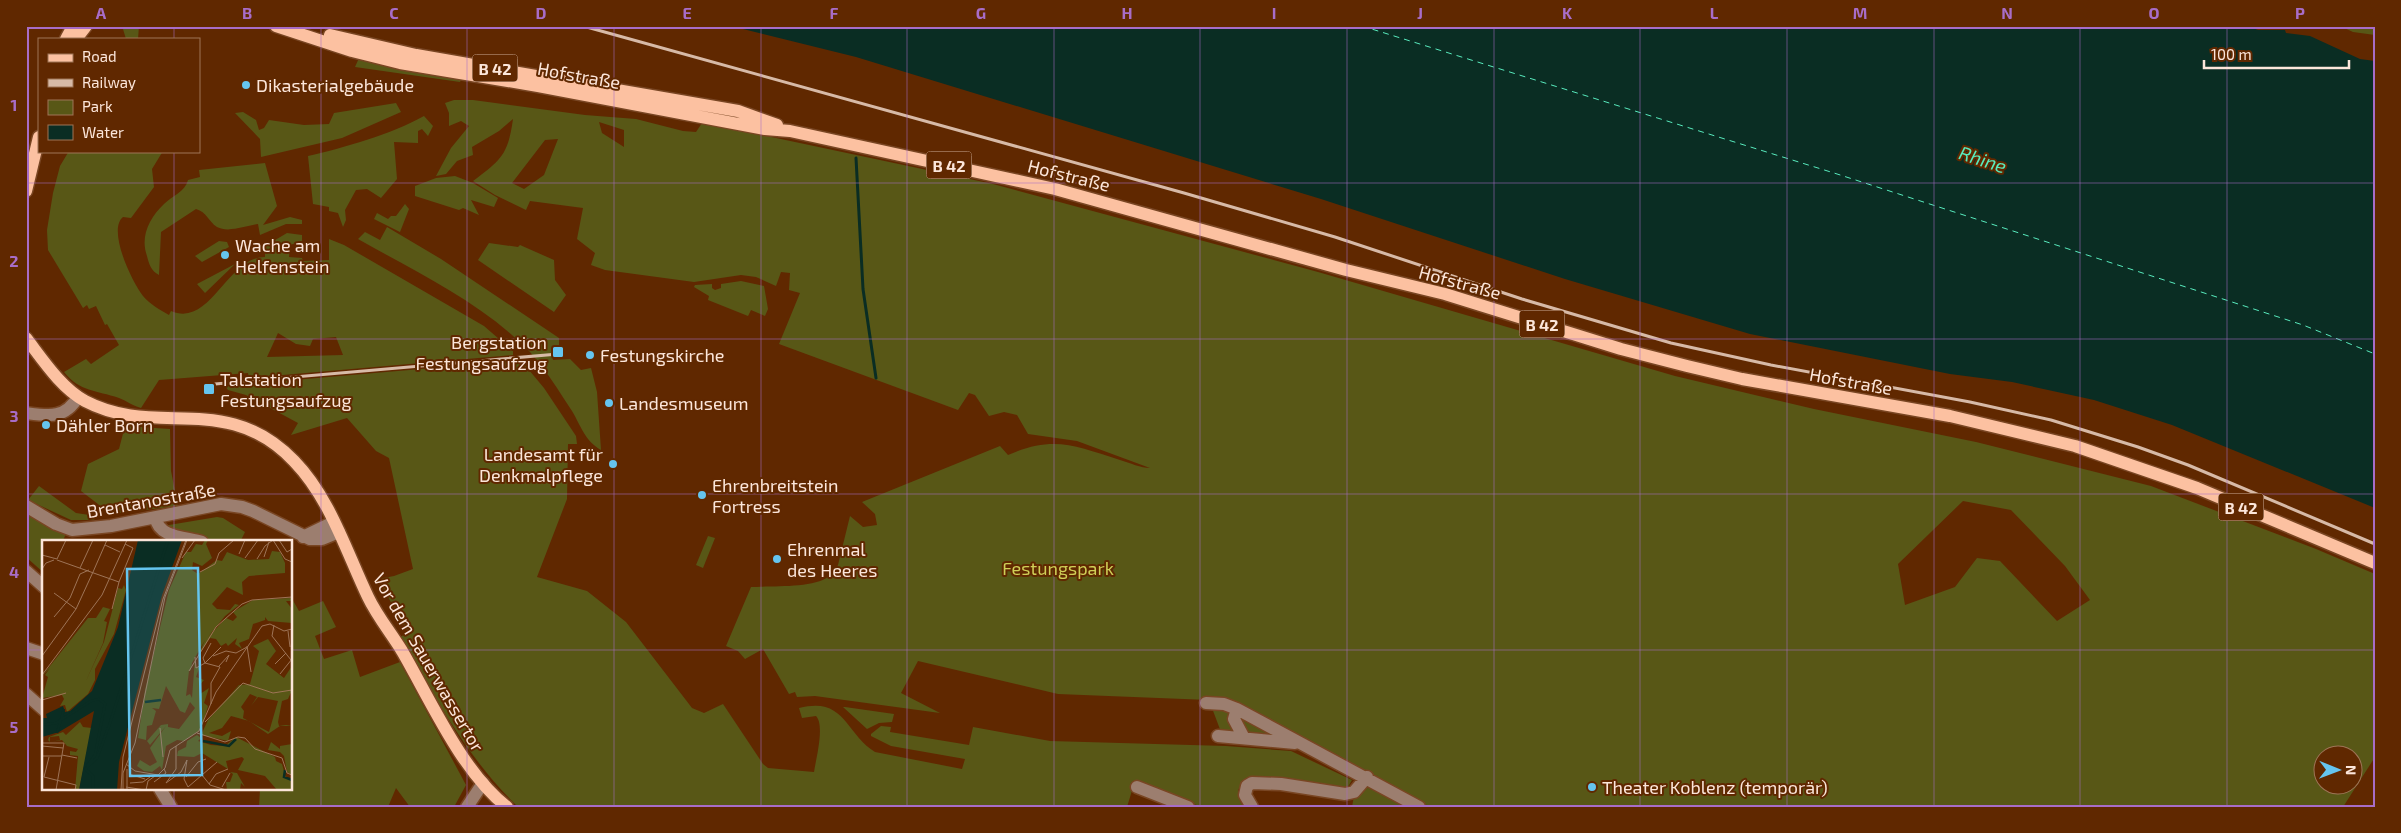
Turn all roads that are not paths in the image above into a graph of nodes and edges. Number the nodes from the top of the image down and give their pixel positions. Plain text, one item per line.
1 (73, 26) edge
2 (86, 26) edge
3 (276, 26) edge
4 (303, 26) edge
5 (67, 38) edge
6 (77, 38) edge
7 (790, 131) junction
8 (38, 141) edge
9 (27, 189) edge
10 (26, 338) edge
11 (78, 397) junction
12 (26, 413) edge
13 (26, 506) edge
14 (156, 518) junction
15 (337, 527) junction
16 (194, 540) edge
17 (2375, 563) edge
18 (26, 571) edge
19 (42, 585) edge
20 (26, 648) edge
21 (42, 653) edge
22 (26, 694) edge
23 (1206, 703) dead end
24 (42, 708) edge
25 (1237, 709) junction
26 (1218, 736) dead end
27 (1244, 738) junction
28 (1307, 746) junction
29 (1367, 777) junction
30 (483, 783) junction
31 (1137, 787) dead end
32 (161, 790) edge
33 (171, 807) edge
34 (467, 807) edge
35 (508, 807) edge
36 (1188, 807) edge
37 (1252, 807) edge
38 (1419, 807) edge

1 - 5 main road
2 - 6 main road
3 - 7 main road, Hofstraße / B 42
4 - 7 main road, Hofstraße / B 42
7 - 17 main road, Hofstraße / B 42
8 - 9 main road
10 - 11 main road
11 - 12 street
11 - 15 main road, Vor dem Sauerwassertor
13 - 14 street, Brentanostraße
14 - 15 street, Brentanostraße
14 - 16 street
15 - 30 main road, Vor dem Sauerwassertor
18 - 19 street
20 - 21 street
22 - 24 street
23 - 25 street
25 - 27 street
25 - 28 street
26 - 27 street
27 - 28 street
28 - 29 street
29 - 37 street
29 - 38 street
30 - 34 street
30 - 35 main road, Vor dem Sauerwassertor
31 - 36 street
32 - 33 street

